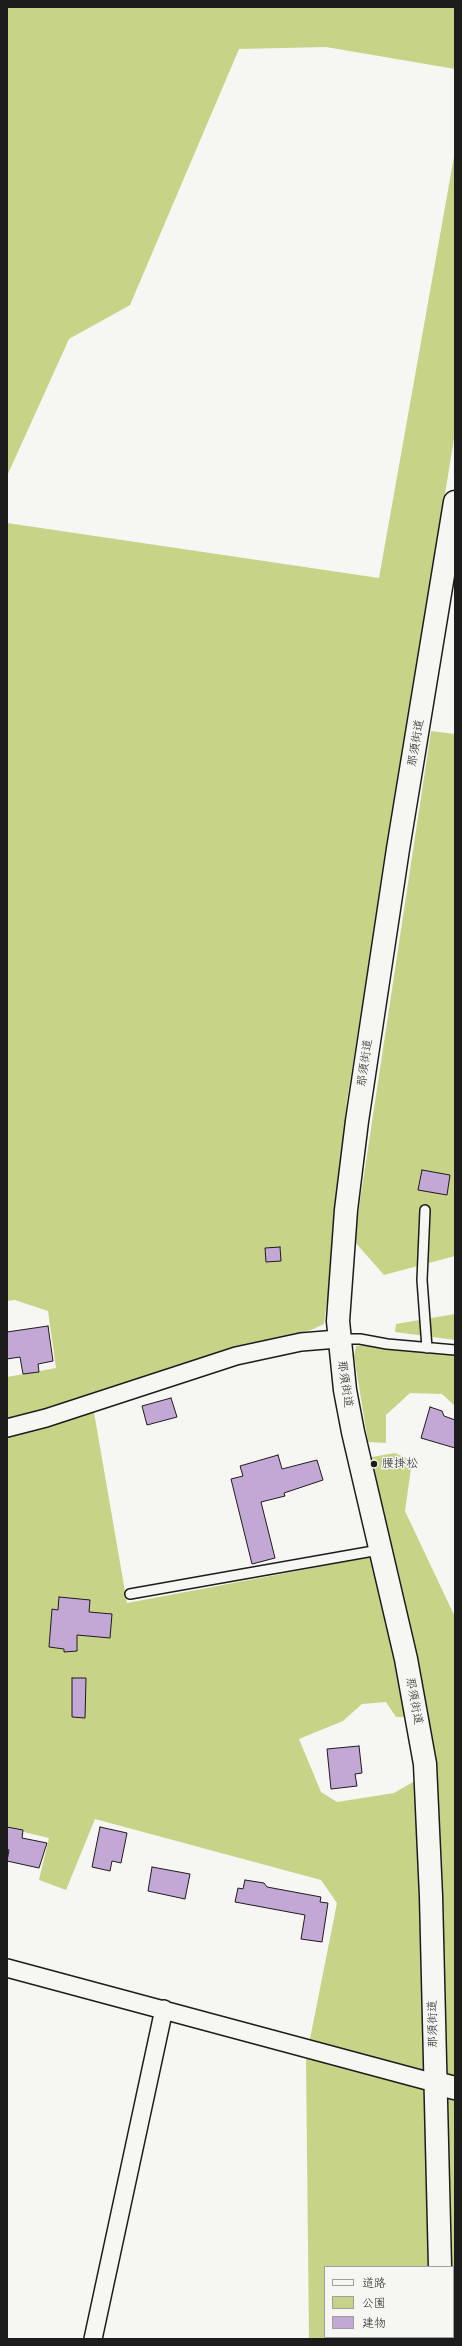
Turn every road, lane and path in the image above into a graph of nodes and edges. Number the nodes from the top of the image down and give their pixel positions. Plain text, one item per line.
1 (455, 502) edge
2 (426, 1210) dead end
3 (338, 1339) junction
4 (427, 1348) junction
5 (455, 1350) edge
6 (7, 1428) edge
7 (379, 1550) junction
8 (130, 1594) dead end
9 (7, 1968) edge
10 (164, 2009) junction
11 (445, 2086) edge
12 (440, 2266) edge
13 (93, 2339) edge

1 - 3 main road, 那須街道
2 - 4 lane
3 - 4 lane
3 - 6 street
3 - 7 main road, 那須街道
4 - 5 lane
7 - 8 lane
7 - 11 main road, 那須街道
9 - 10 street
10 - 11 street
10 - 13 street
11 - 12 main road, 那須街道

